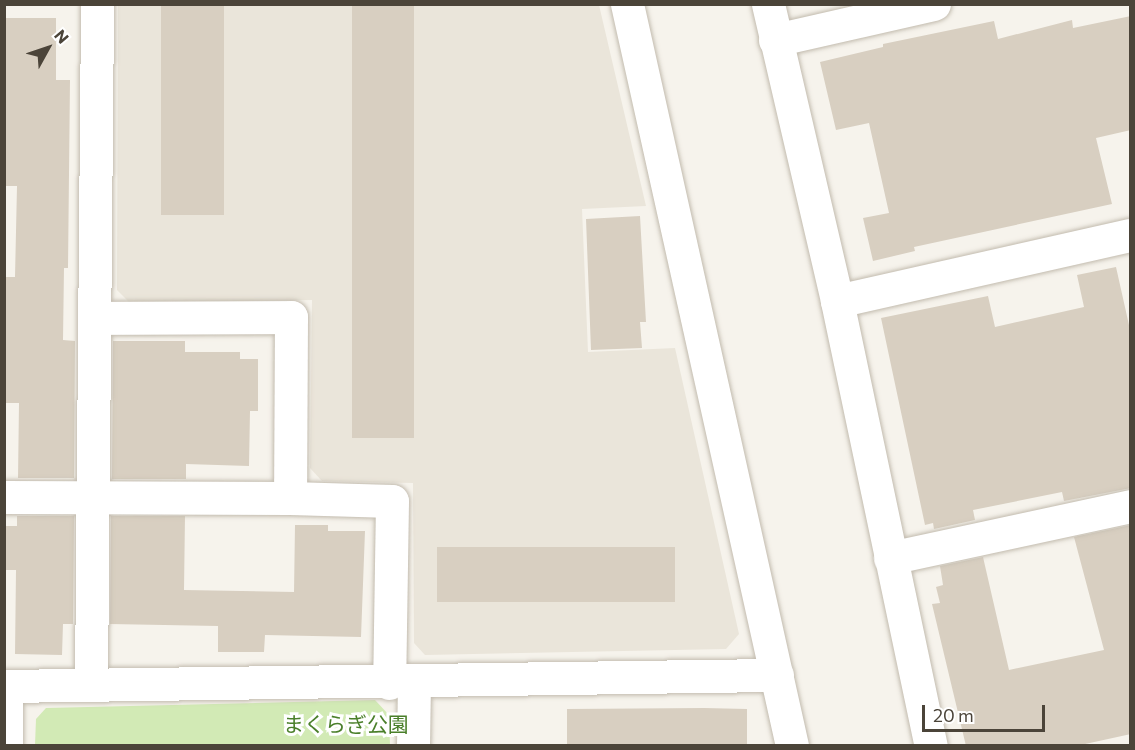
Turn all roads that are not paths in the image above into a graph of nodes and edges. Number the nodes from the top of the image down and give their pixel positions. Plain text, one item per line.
1 (97, 4) edge
2 (627, 4) edge
3 (768, 4) edge
4 (934, 4) edge
5 (775, 40) junction
6 (1131, 235) edge
7 (837, 301) junction
8 (96, 318) junction
9 (4, 497) edge
10 (290, 498) junction
11 (93, 499) junction
12 (1131, 506) edge
13 (890, 558) junction
14 (777, 675) junction
15 (91, 683) junction
16 (401, 683) junction
17 (5, 686) edge
18 (6, 746) edge
19 (413, 746) edge
20 (792, 746) edge
21 (932, 746) edge

1 - 8 street
2 - 14 street
3 - 5 street
4 - 5 street
5 - 7 street
6 - 7 street
7 - 13 street
8 - 10 street
8 - 11 street
9 - 11 street
10 - 11 street
10 - 16 street
11 - 15 street
12 - 13 street
13 - 21 street
14 - 16 street
14 - 20 street
15 - 16 street
15 - 17 street
16 - 19 street
17 - 18 street

